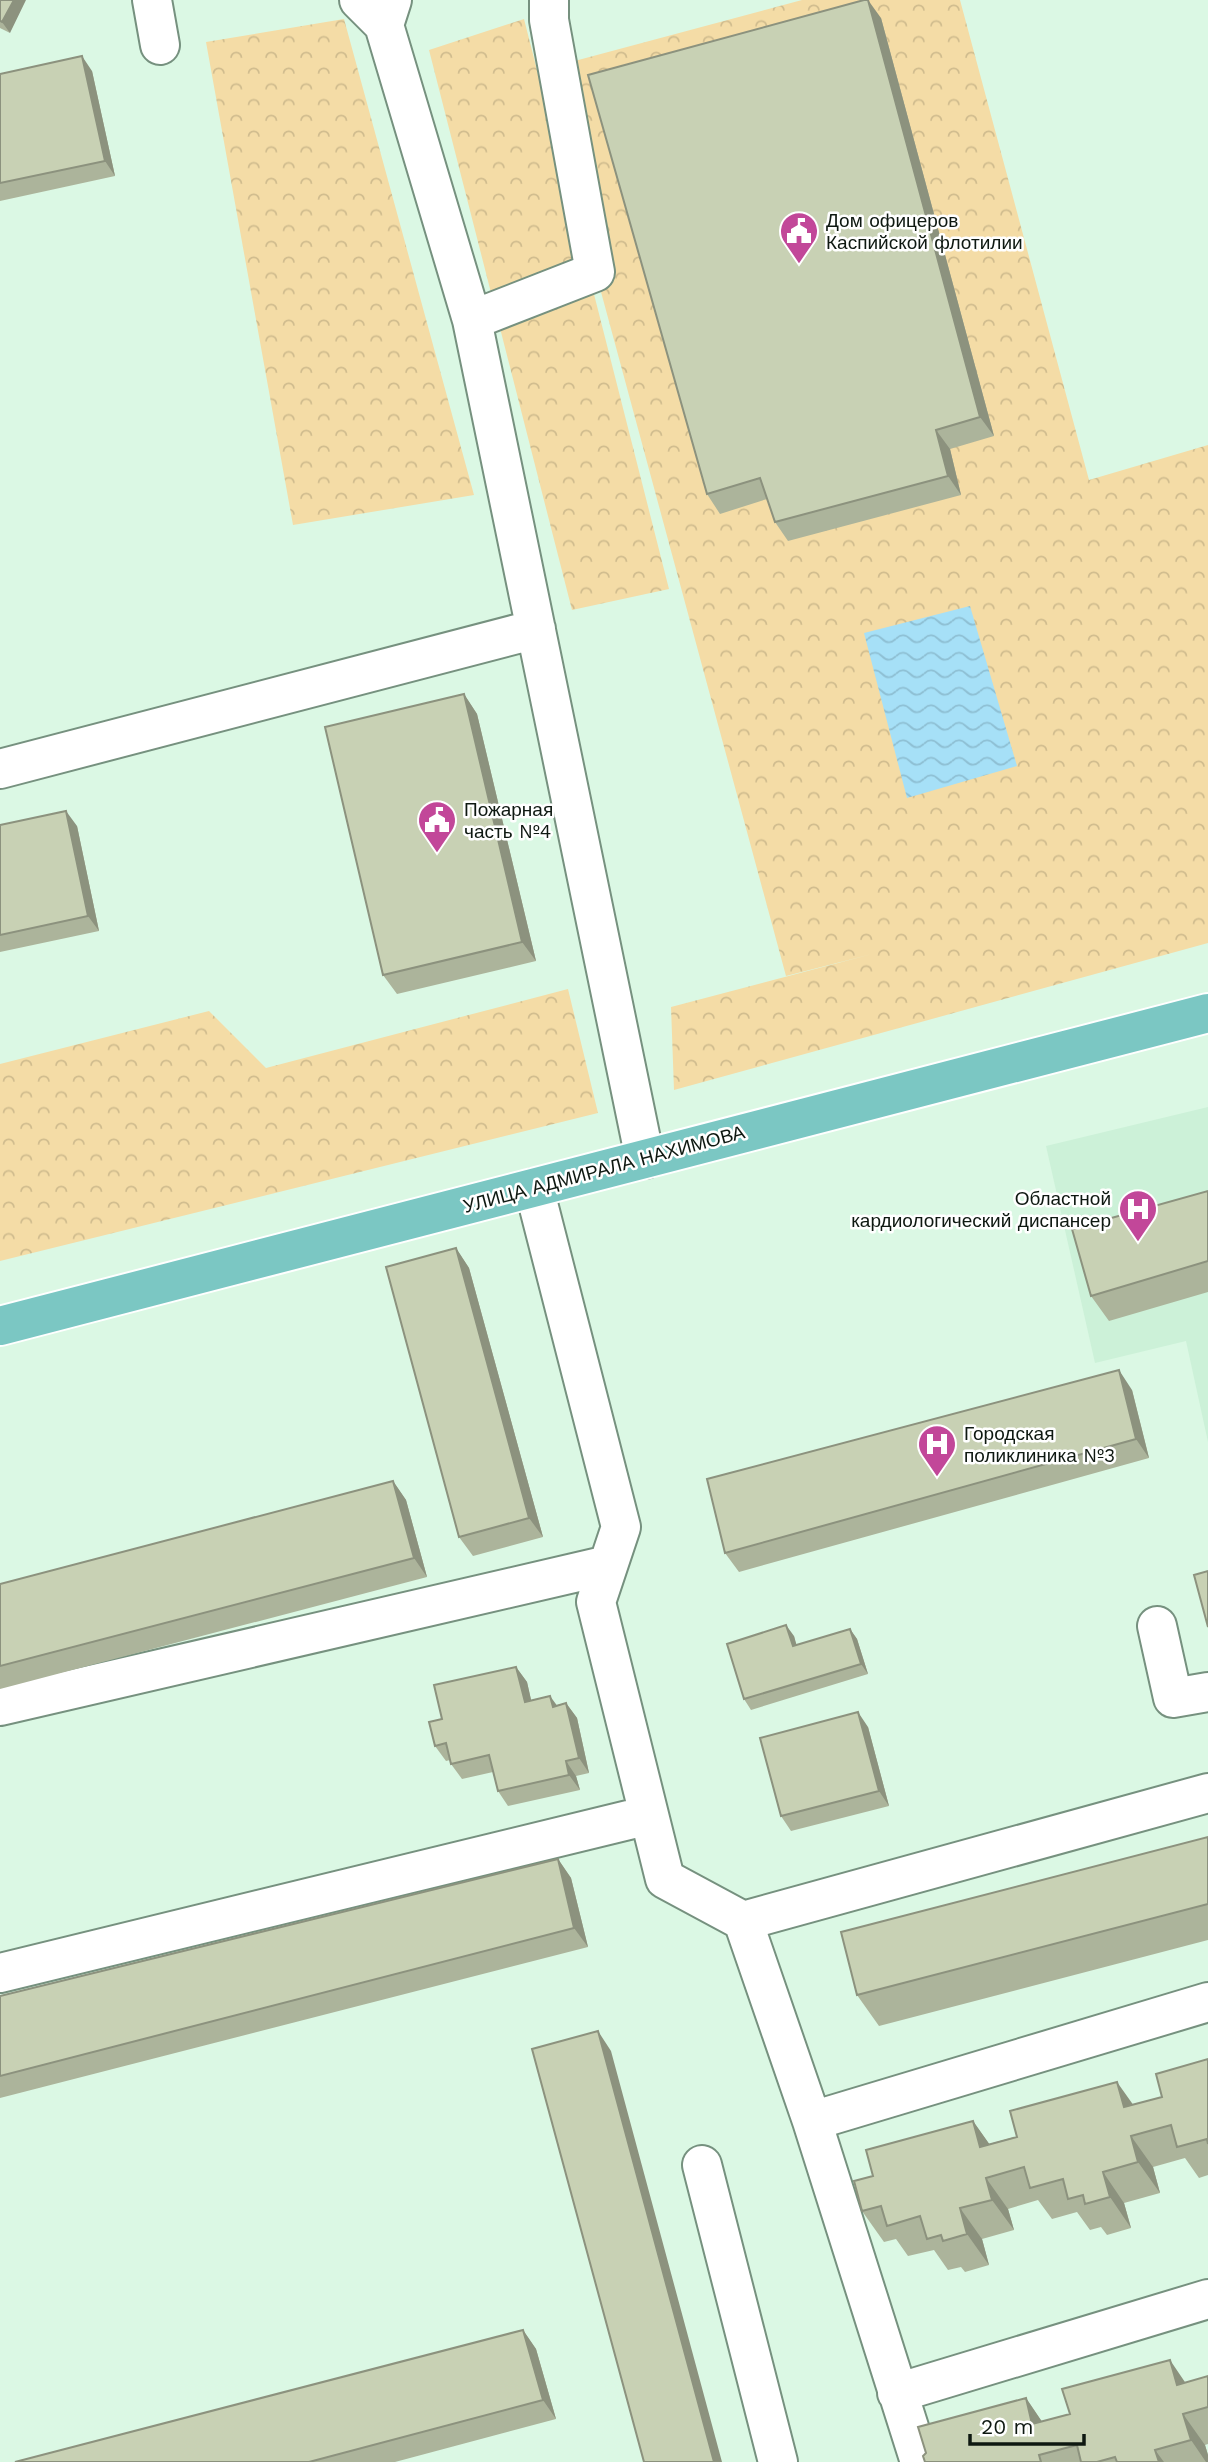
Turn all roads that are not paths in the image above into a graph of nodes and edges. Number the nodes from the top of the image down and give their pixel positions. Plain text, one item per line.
1 (152, 0) edge
2 (549, 0) edge
3 (378, 8) edge
4 (160, 45) dead end
5 (472, 320) junction
6 (536, 629) junction
7 (0, 769) edge
8 (1208, 1013) edge
9 (645, 1159) junction
10 (534, 1188) junction
11 (0, 1326) edge
12 (608, 1565) junction
13 (1157, 1626) dead end
14 (1208, 1692) edge
15 (0, 1706) edge
16 (1208, 1793) edge
17 (649, 1815) junction
18 (743, 1922) junction
19 (0, 1973) edge
20 (1208, 2002) edge
21 (812, 2121) junction
22 (702, 2165) dead end
23 (1208, 2299) edge
24 (897, 2393) junction
25 (778, 2462) edge
26 (920, 2462) edge

1 - 4 lane
2 - 5 lane
3 - 5 lane
5 - 6 lane
6 - 7 lane
6 - 9 lane
8 - 9 main road, УЛИЦА АДМИРАЛА НАХИМОВА
9 - 10 main road, УЛИЦА АДМИРАЛА НАХИМОВА
10 - 11 main road, УЛИЦА АДМИРАЛА НАХИМОВА
10 - 12 lane
12 - 15 lane
12 - 17 lane
13 - 14 lane
16 - 18 lane
17 - 18 lane
17 - 19 lane
18 - 21 lane
20 - 21 lane
21 - 24 lane
22 - 25 lane
23 - 24 lane
24 - 26 lane

